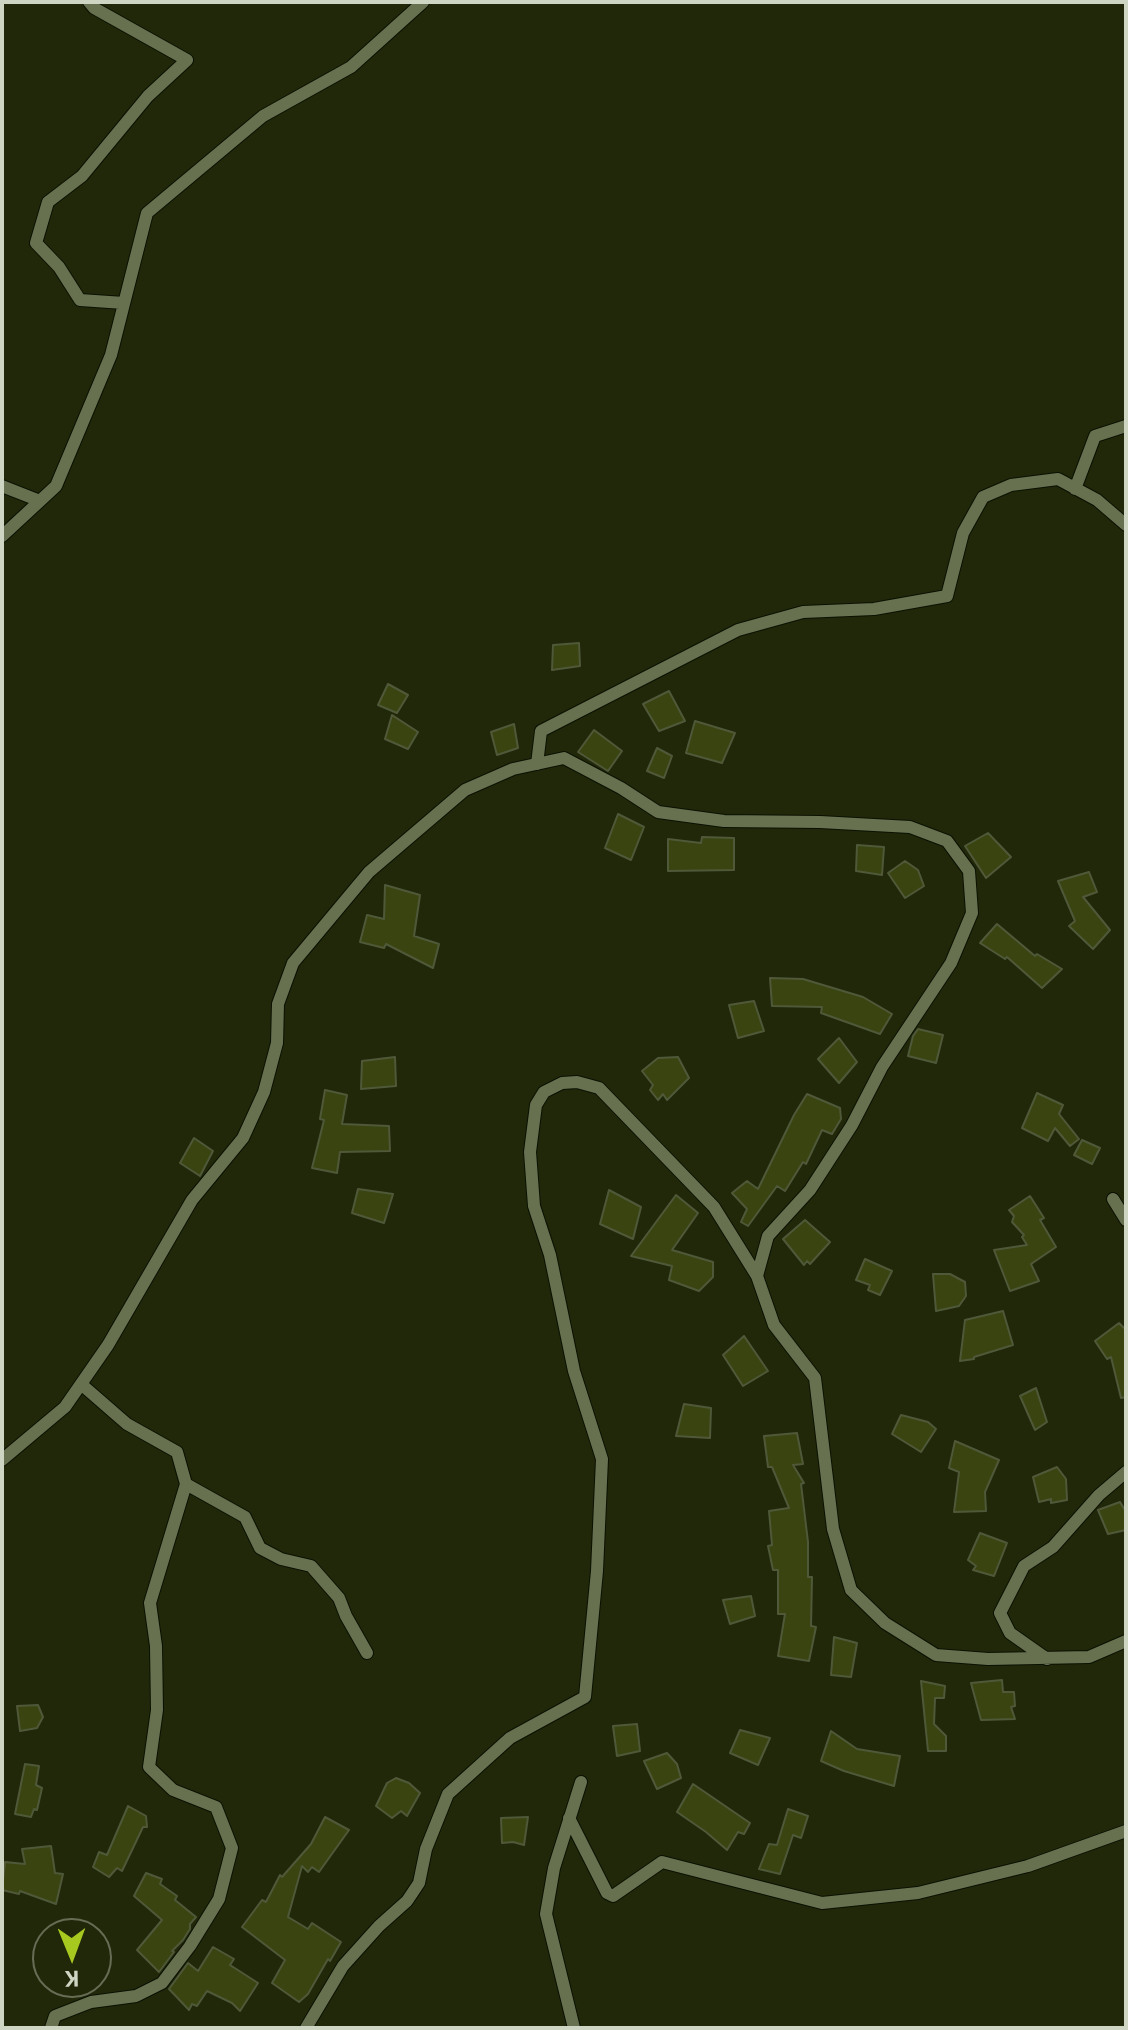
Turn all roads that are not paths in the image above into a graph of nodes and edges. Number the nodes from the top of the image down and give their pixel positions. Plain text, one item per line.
1 (89, 2) edge
2 (423, 2) edge
3 (124, 303) junction
4 (1126, 426) edge
5 (2, 486) edge
6 (1075, 489) junction
7 (40, 501) junction
8 (1126, 525) edge
9 (2, 536) edge
10 (537, 764) junction
11 (1113, 1199) dead end
12 (1126, 1220) edge
13 (757, 1276) junction
14 (81, 1384) junction
15 (2, 1460) edge
16 (1126, 1472) edge
17 (186, 1484) junction
18 (1126, 1641) edge
19 (367, 1653) dead end
20 (1047, 1659) junction
21 (581, 1782) dead end
22 (569, 1818) junction
23 (1126, 1831) edge
24 (51, 2028) edge
25 (306, 2028) edge
26 (574, 2028) edge

1 - 3 street
2 - 3 street
3 - 7 street
4 - 6 street
5 - 7 street
6 - 8 street
6 - 10 street
7 - 9 street
10 - 13 street
10 - 14 street
11 - 12 street
13 - 20 street
13 - 25 street
14 - 15 street
14 - 17 street
16 - 20 street
17 - 19 street
17 - 24 street
18 - 20 street
21 - 22 street
22 - 23 street
22 - 26 street

